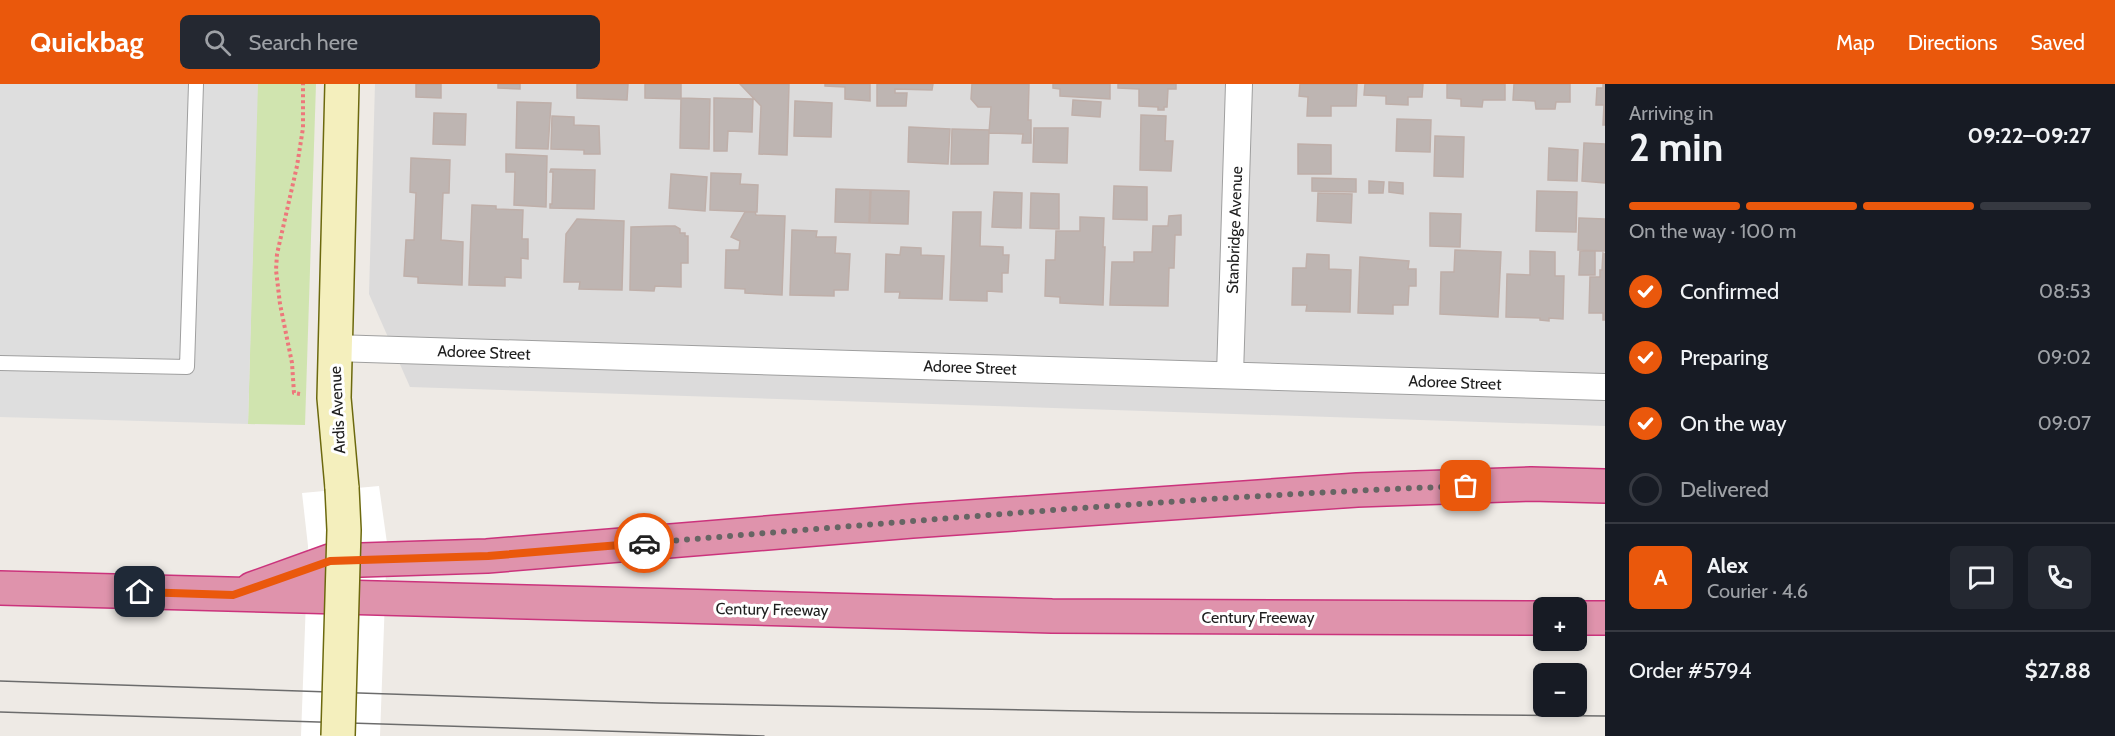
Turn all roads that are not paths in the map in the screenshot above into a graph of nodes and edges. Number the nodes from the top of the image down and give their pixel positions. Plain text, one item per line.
1 (196, 84) edge
2 (342, 84) edge
3 (1239, 84) edge
4 (334, 348) junction
5 (0, 363) edge
6 (1230, 375) junction
7 (1605, 387) edge
8 (1605, 486) edge
9 (0, 588) edge
10 (233, 595) junction
11 (1533, 618) edge
12 (1587, 618) edge
13 (1605, 618) edge
14 (338, 736) edge

1 - 5 lane
2 - 4 street, Ardis Avenue
3 - 6 street, Stanbridge Avenue
4 - 6 street, Adoree Street
4 - 14 street, Ardis Avenue, bridge
6 - 7 street, Adoree Street
8 - 10 highway
9 - 10 highway, Century Freeway
10 - 11 highway, Century Freeway
12 - 13 highway

